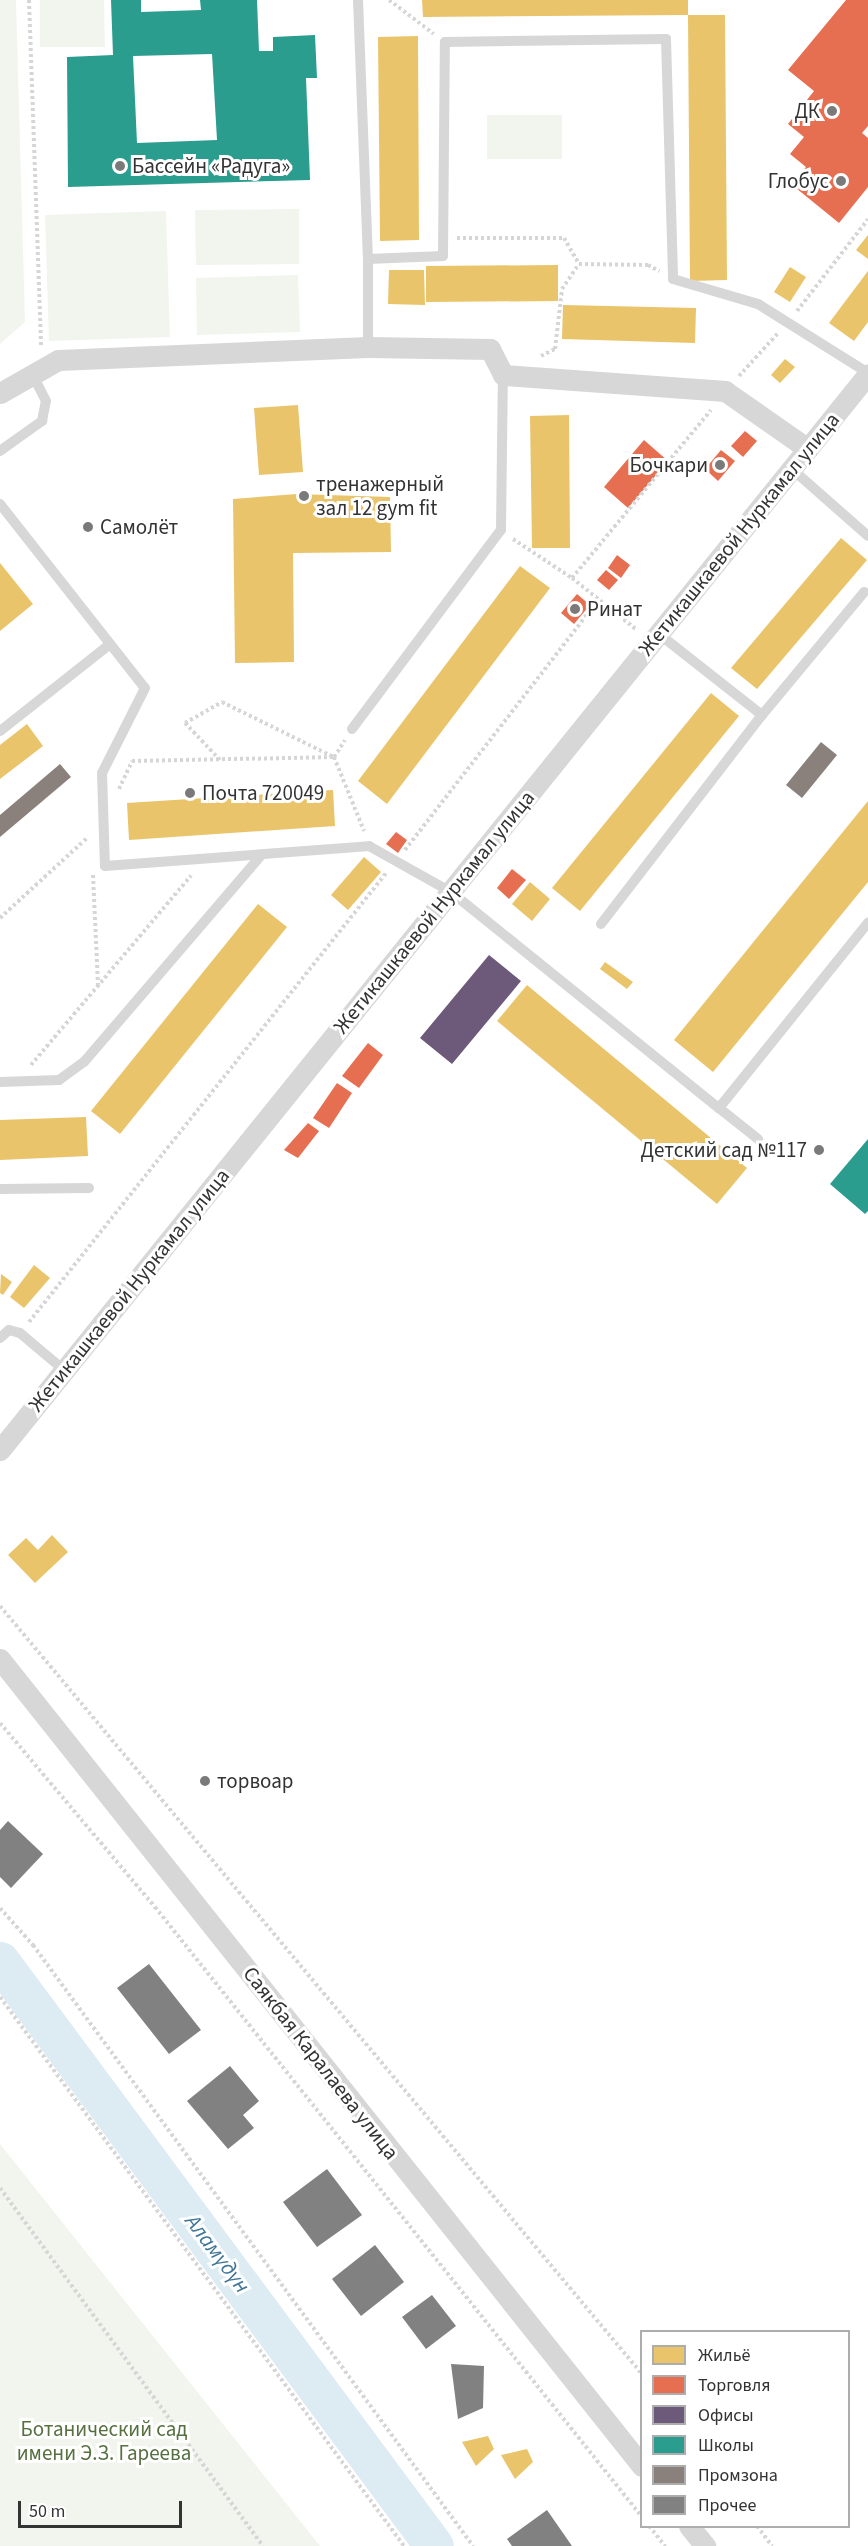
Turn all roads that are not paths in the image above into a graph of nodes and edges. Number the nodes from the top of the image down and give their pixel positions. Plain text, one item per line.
1 (358, 0) edge
2 (368, 259) junction
3 (368, 347) junction
4 (32, 374) junction
5 (868, 374) edge
6 (503, 375) junction
7 (0, 393) edge
8 (808, 449) junction
9 (0, 451) edge
10 (792, 469) junction
11 (0, 504) edge
12 (868, 536) edge
13 (864, 592) dead end
14 (656, 638) junction
15 (110, 644) junction
16 (762, 715) junction
17 (352, 729) road end
18 (0, 731) edge
19 (260, 857) junction
20 (451, 892) junction
21 (868, 923) edge
22 (601, 924) dead end
23 (0, 1082) edge
24 (719, 1108) junction
25 (758, 1139) dead end
26 (89, 1188) dead end
27 (0, 1189) edge
28 (0, 1338) edge
29 (64, 1370) junction
30 (0, 1450) edge
31 (0, 1659) edge
32 (640, 2463) edge
33 (691, 2528) edge
34 (705, 2546) edge

1 - 2 lane
2 - 3 lane
2 - 5 lane
3 - 4 street
3 - 6 street
4 - 7 street
4 - 9 lane
5 - 8 street, Жетикашкаевой Нуркамал улица
6 - 8 street
6 - 17 lane
8 - 10 street, Жетикашкаевой Нуркамал улица
10 - 12 lane
10 - 14 street, Жетикашкаевой Нуркамал улица
11 - 15 lane
13 - 16 lane
14 - 16 lane
14 - 20 street, Жетикашкаевой Нуркамал улица
15 - 18 lane
15 - 19 lane
16 - 22 lane
19 - 20 lane
19 - 23 lane
20 - 24 lane
20 - 29 street, Жетикашкаевой Нуркамал улица
21 - 24 lane
24 - 25 lane
26 - 27 lane
28 - 29 lane
29 - 30 street, Жетикашкаевой Нуркамал улица
31 - 32 street, Саякбая Каралаева улица
33 - 34 street

